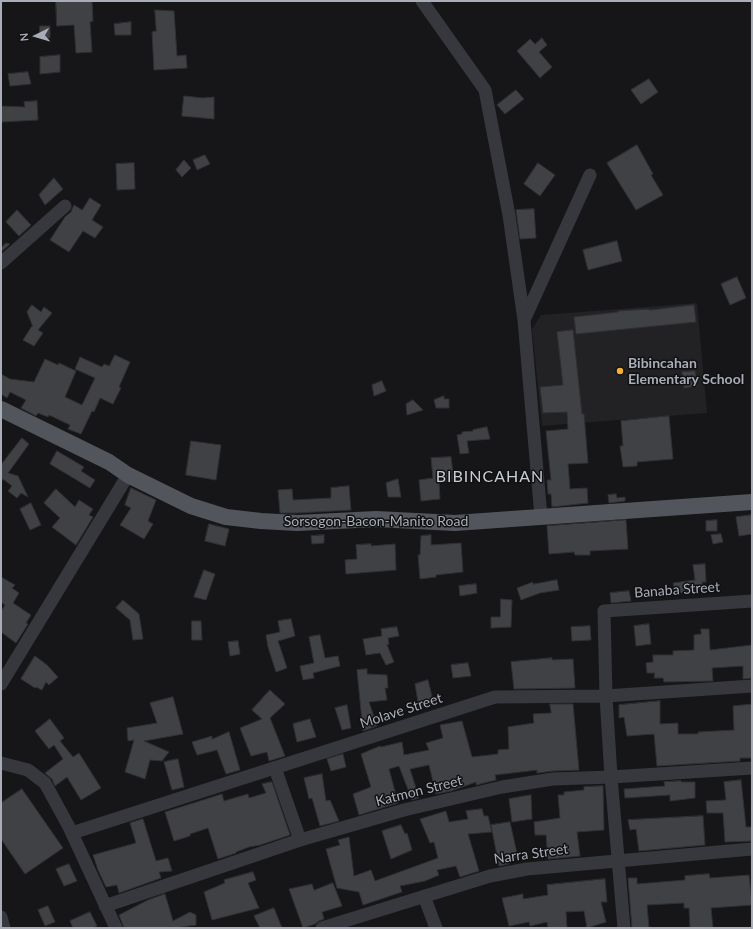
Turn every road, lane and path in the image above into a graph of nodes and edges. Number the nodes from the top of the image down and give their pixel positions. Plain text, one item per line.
1 (422, 1) edge
2 (590, 175) dead end
3 (65, 206) dead end
4 (1, 263) edge
5 (524, 320) junction
6 (1, 409) edge
7 (128, 476) junction
8 (752, 502) edge
9 (541, 518) junction
10 (752, 601) edge
11 (1, 684) edge
12 (752, 686) edge
13 (606, 696) junction
14 (1, 763) edge
15 (275, 768) junction
16 (752, 768) edge
17 (611, 777) junction
18 (72, 833) junction
19 (300, 840) junction
20 (752, 849) edge
21 (618, 861) junction
22 (424, 896) junction
23 (105, 906) junction
24 (1, 917) edge
25 (4, 928) edge
26 (116, 928) edge
27 (322, 928) edge
28 (436, 928) edge
29 (624, 928) edge

1 - 5 street
2 - 5 street
3 - 4 street
5 - 9 street
6 - 7 main road, Sorsogon-Bacon-Manito Road
7 - 9 main road, Sorsogon-Bacon-Manito Road
7 - 11 street
8 - 9 main road, Sorsogon-Bacon-Manito Road
10 - 13 street, Banaba Street
12 - 13 street, Molave Street
13 - 15 street, Molave Street
13 - 17 street
14 - 18 street
15 - 18 street, Molave Street
15 - 19 street
16 - 17 street, Katmon Street
17 - 19 street, Katmon Street
17 - 21 street
18 - 23 street
19 - 23 street, Katmon Street
20 - 21 street, Narra Street
21 - 22 street, Narra Street
21 - 29 street
22 - 27 street, Narra Street
22 - 28 street
23 - 26 street
24 - 25 street

